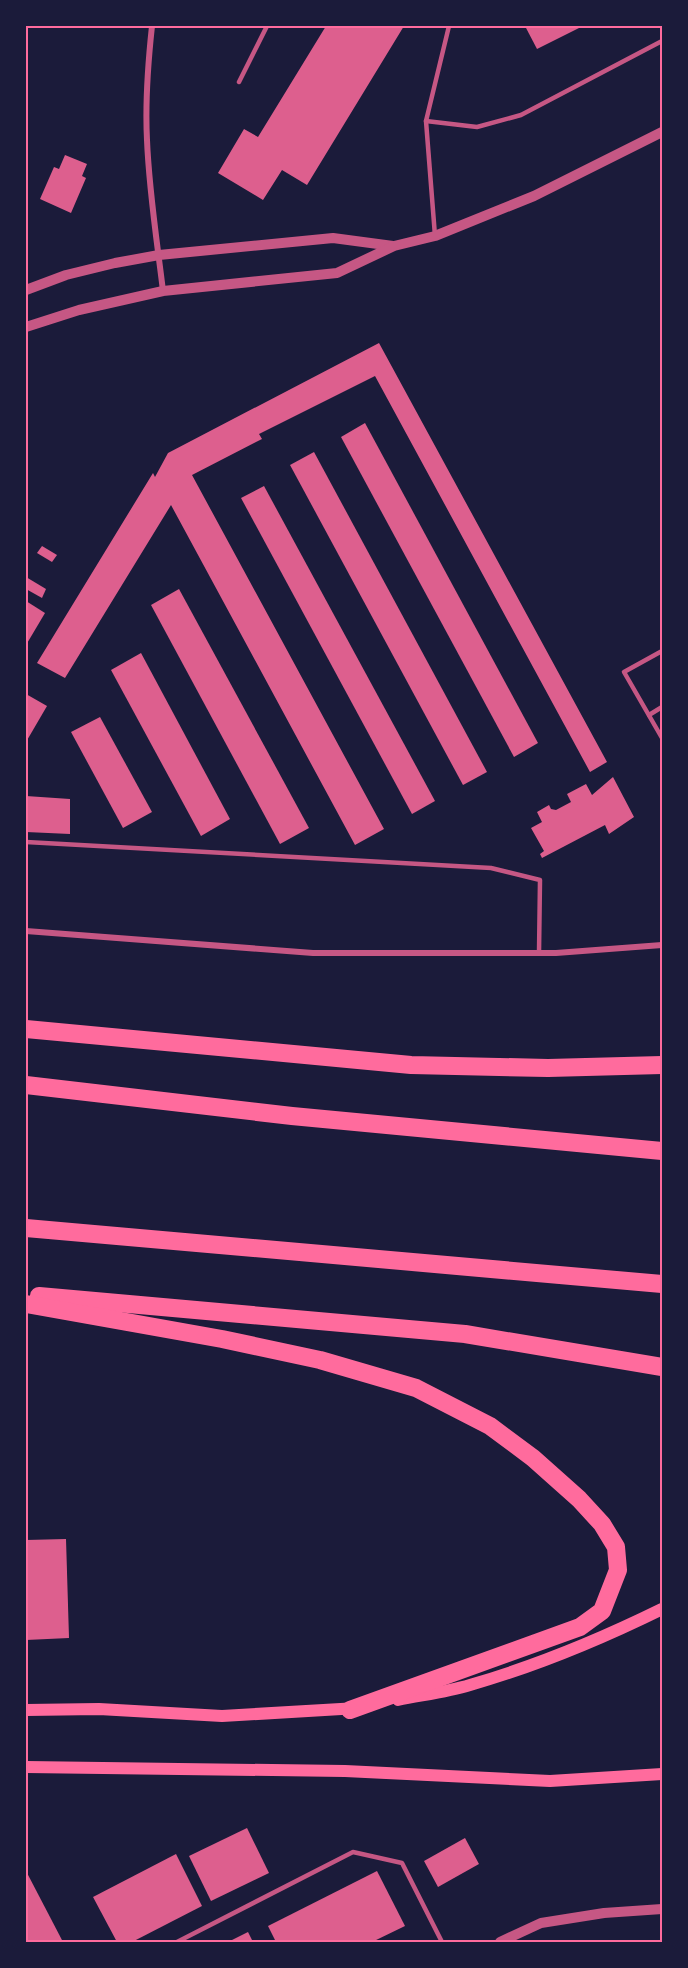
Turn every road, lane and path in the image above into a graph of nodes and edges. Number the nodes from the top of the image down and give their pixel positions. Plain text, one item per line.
1 (152, 26) edge
2 (267, 26) edge
3 (449, 26) edge
4 (663, 41) edge
5 (239, 82) dead end
6 (426, 121) junction
7 (663, 132) edge
8 (435, 236) junction
9 (394, 246) junction
10 (159, 255) junction
11 (26, 290) edge
12 (164, 291) junction
13 (26, 327) edge
14 (663, 651) edge
15 (663, 707) edge
16 (649, 715) junction
17 (663, 738) edge
18 (26, 842) edge
19 (26, 931) edge
20 (663, 945) edge
21 (539, 953) junction
22 (26, 1029) edge
23 (663, 1065) edge
24 (26, 1085) edge
25 (663, 1151) edge
26 (26, 1228) edge
27 (663, 1284) edge
28 (26, 1295) edge
29 (26, 1304) edge
30 (663, 1366) edge
31 (663, 1609) edge
32 (26, 1710) edge
33 (350, 1710) junction
34 (26, 1767) edge
35 (663, 1774) edge
36 (663, 1909) edge
37 (177, 1942) edge
38 (442, 1942) edge
39 (500, 1942) edge

1 - 10 street
2 - 5 lane
3 - 6 lane
4 - 6 lane
6 - 8 lane
7 - 8 street
8 - 9 street
9 - 10 street
9 - 12 street
10 - 11 street
10 - 12 street
12 - 13 street
14 - 16 lane
15 - 16 lane
16 - 17 lane
18 - 21 lane
19 - 21 street
20 - 21 street
22 - 23 highway
24 - 25 highway
26 - 27 highway
28 - 30 highway
29 - 33 highway
31 - 33 main road
32 - 33 main road
34 - 35 main road
36 - 39 street
37 - 38 lane

